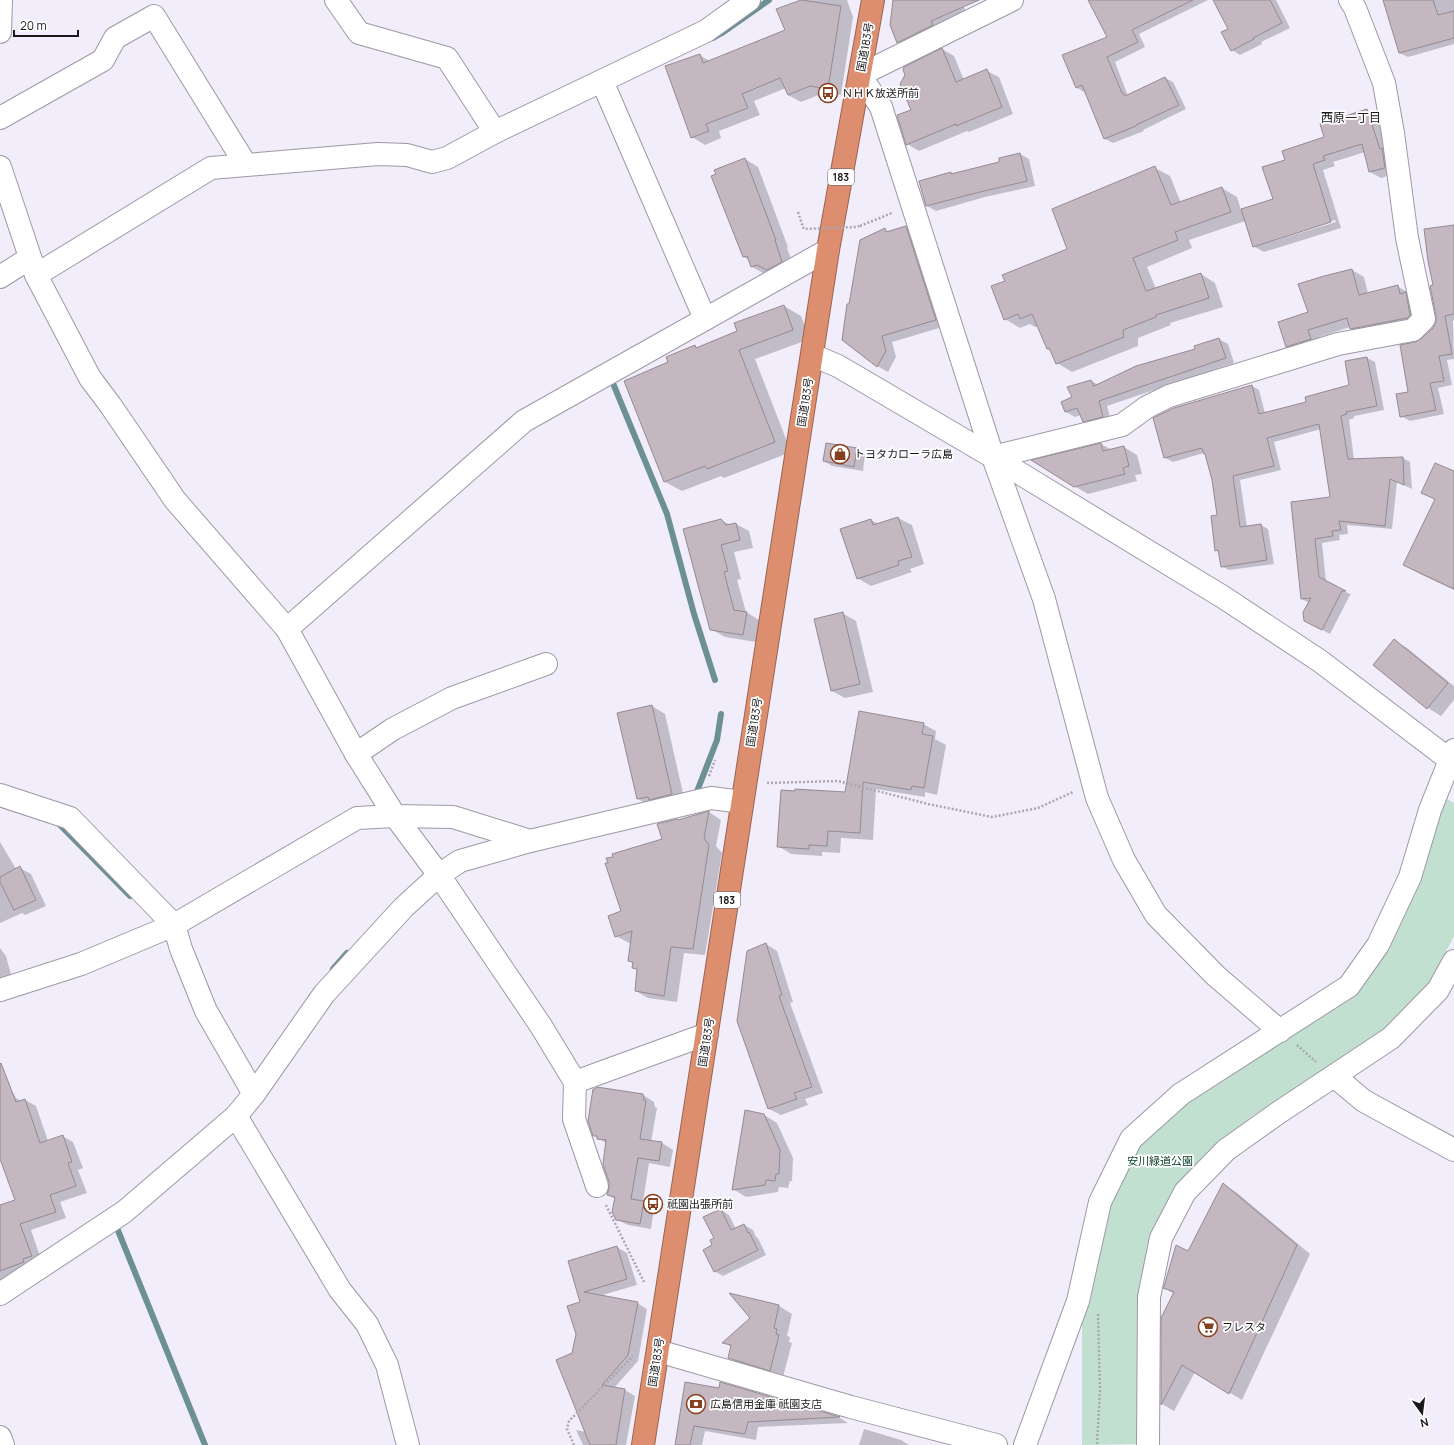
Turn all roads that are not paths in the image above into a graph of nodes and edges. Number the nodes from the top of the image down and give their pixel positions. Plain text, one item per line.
1 (1, 0) edge
2 (336, 0) edge
3 (749, 0) edge
4 (873, 0) edge
5 (1012, 0) edge
6 (1350, 0) edge
7 (0, 32) edge
8 (860, 75) junction
9 (602, 81) junction
10 (0, 118) edge
11 (495, 132) junction
12 (246, 165) junction
13 (0, 167) edge
14 (828, 250) junction
15 (33, 266) junction
16 (0, 277) edge
17 (705, 319) junction
18 (812, 355) junction
19 (993, 457) junction
20 (287, 629) junction
21 (546, 664) dead end
22 (356, 754) junction
23 (1453, 758) edge
24 (0, 795) edge
25 (742, 802) junction
26 (395, 816) junction
27 (530, 841) junction
28 (439, 875) junction
29 (174, 925) junction
30 (1454, 961) edge
31 (0, 990) edge
32 (1280, 1031) junction
33 (707, 1034) junction
34 (1334, 1076) junction
35 (575, 1082) junction
36 (254, 1094) junction
37 (236, 1116) junction
38 (1454, 1150) edge
39 (597, 1186) road end
40 (0, 1294) edge
41 (658, 1351) junction
42 (0, 1437) edge
43 (3, 1445) edge
44 (408, 1445) edge
45 (643, 1445) edge
46 (996, 1445) edge
47 (1025, 1445) edge
48 (1148, 1445) edge

1 - 7 street
2 - 11 street
3 - 9 street
4 - 8 highway, 国道183号 / 183
5 - 8 street
6 - 19 street
8 - 14 highway, 国道183号 / 183
8 - 19 street
9 - 11 street
9 - 17 street
10 - 12 street
11 - 12 street
12 - 15 street
13 - 15 street
14 - 17 street
14 - 18 highway, 国道183号 / 183
15 - 16 street
15 - 20 street
17 - 20 street
18 - 19 street
18 - 25 highway, 国道183号 / 183
19 - 23 street
19 - 32 street
20 - 22 street
21 - 22 street
22 - 26 street
23 - 32 street
24 - 29 street
25 - 27 street
25 - 33 highway, 国道183号 / 183
26 - 27 street
26 - 28 street
26 - 29 street
27 - 28 street
28 - 35 street
28 - 36 street
29 - 31 street
29 - 36 street
30 - 34 street
32 - 47 street
33 - 35 street
33 - 41 highway, 国道183号 / 183
34 - 38 street
34 - 48 street
35 - 39 street
36 - 37 street
37 - 40 street
37 - 44 street
41 - 45 highway, 国道183号 / 183
41 - 46 street
42 - 43 street

